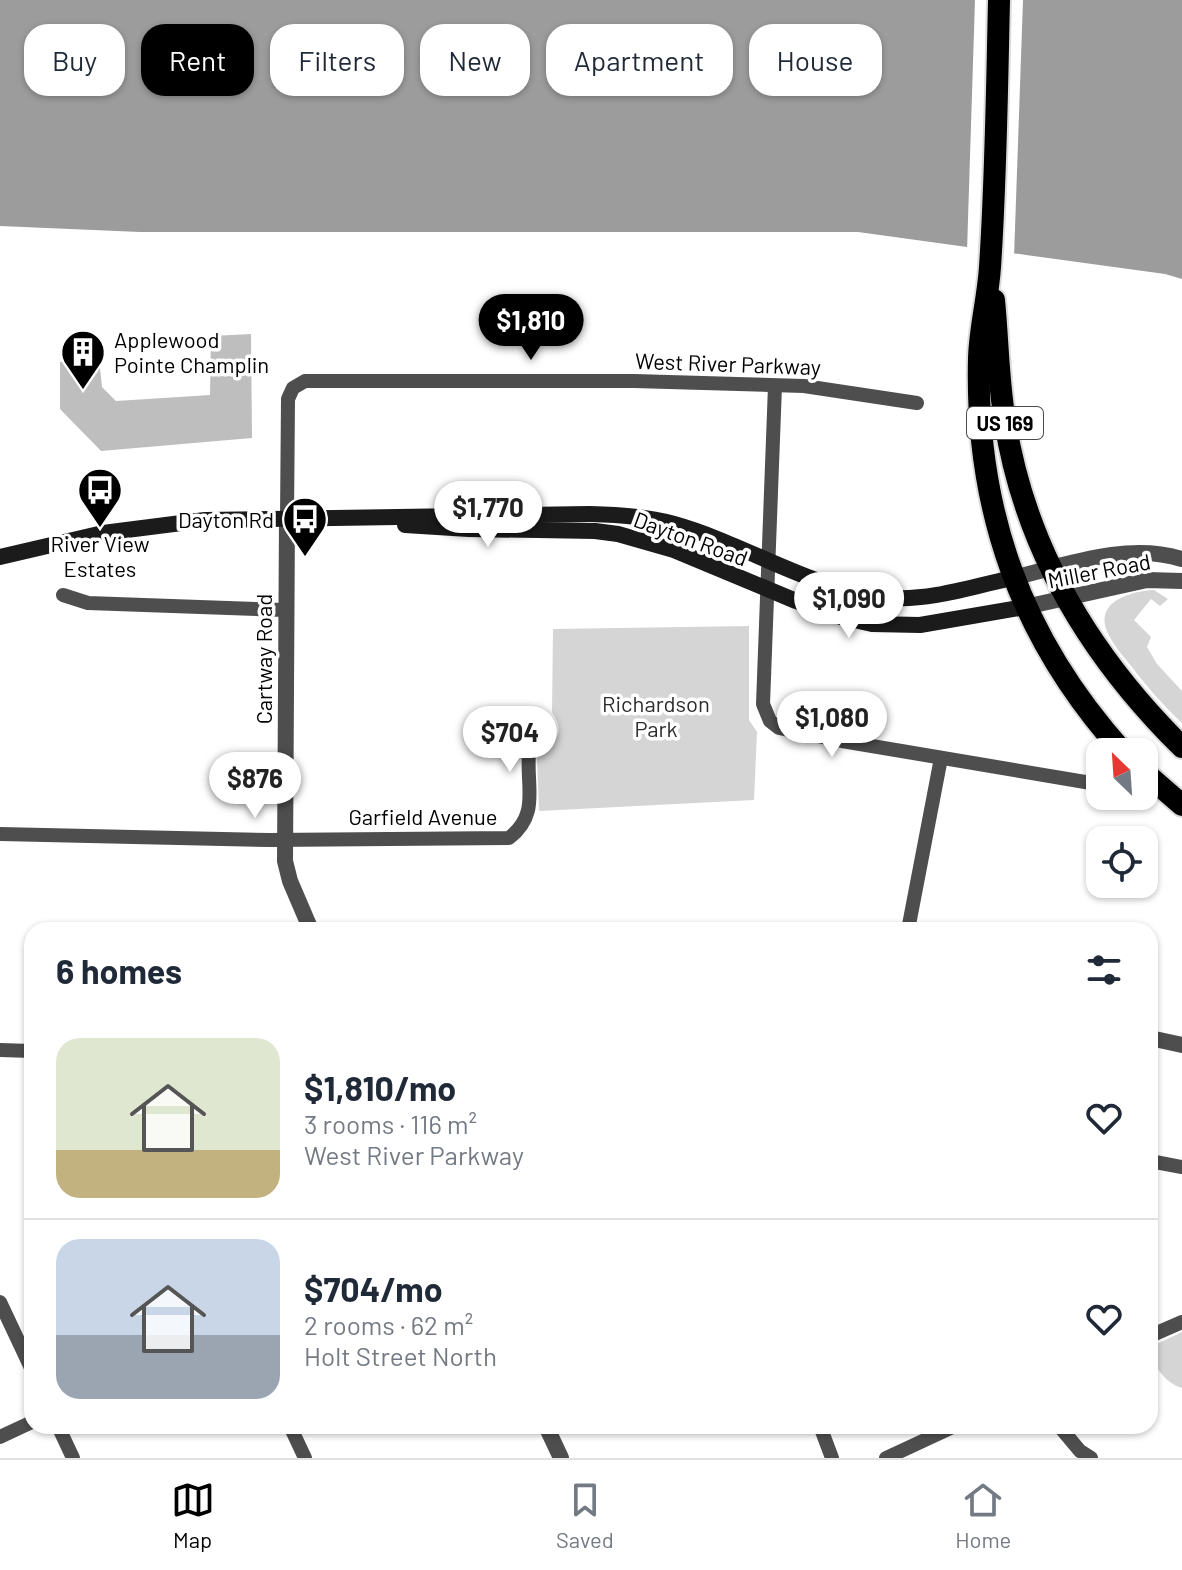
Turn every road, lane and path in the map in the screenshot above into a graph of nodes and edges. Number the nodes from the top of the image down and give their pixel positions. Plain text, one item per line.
1 (999, 0) edge
2 (990, 271) junction
3 (297, 385) joint
4 (775, 386) junction
5 (917, 403) dead end
6 (287, 518) junction
7 (0, 557) edge
8 (1182, 559) edge
9 (768, 561) junction
10 (1051, 569) junction
11 (1013, 578) junction
12 (1182, 581) edge
13 (768, 591) junction
14 (63, 595) dead end
15 (1066, 599) junction
16 (1025, 607) junction
17 (285, 610) junction
18 (538, 728) dead end
19 (1112, 738) edge
20 (1182, 747) edge
21 (941, 758) junction
22 (1086, 782) edge
23 (1158, 784) edge
24 (1182, 805) edge
25 (0, 834) edge
26 (285, 838) junction
27 (308, 922) edge
28 (910, 922) edge
29 (1158, 1040) edge
30 (1182, 1045) edge
31 (0, 1050) edge
32 (24, 1051) edge
33 (1158, 1162) edge
34 (1182, 1167) edge
35 (0, 1302) edge
36 (1182, 1322) edge
37 (1158, 1332) edge
38 (24, 1353) edge
39 (24, 1426) edge
40 (62, 1434) edge
41 (294, 1434) edge
42 (550, 1434) edge
43 (823, 1434) edge
44 (938, 1434) edge
45 (1066, 1434) edge
46 (0, 1437) edge
47 (73, 1458) edge
48 (305, 1458) edge
49 (561, 1458) edge
50 (832, 1458) edge
51 (886, 1458) edge
52 (1091, 1458) edge

1 - 2 highway, US 169
2 - 10 highway, US 169
2 - 11 highway, US 169
3 - 4 street, West River Parkway
3 - 6 street, Cartway Road
4 - 5 street, West River Parkway
4 - 9 street
6 - 7 main road, Dayton Road
6 - 9 main road, Dayton Road
6 - 13 main road, Dayton Road
6 - 17 street, Cartway Road
8 - 10 street, Miller Road
9 - 11 main road, Dayton Road
9 - 13 street
10 - 11 street, Miller Road
10 - 15 highway, US 169
11 - 16 highway, US 169
12 - 15 street, Miller Road
13 - 16 main road, Dayton Road
13 - 21 street
14 - 17 street
15 - 16 street, Miller Road
15 - 20 highway, US 169
16 - 19 highway, US 169
17 - 26 street, Cartway Road
18 - 26 street, Garfield Avenue
21 - 22 street
21 - 28 street
23 - 24 highway
25 - 26 street, Garfield Avenue
26 - 27 street, Cartway Road
29 - 30 street
31 - 32 street
33 - 34 street
35 - 38 street
36 - 37 street
39 - 46 street
40 - 47 street
41 - 48 street
42 - 49 street
43 - 50 street
44 - 51 street
45 - 52 street

